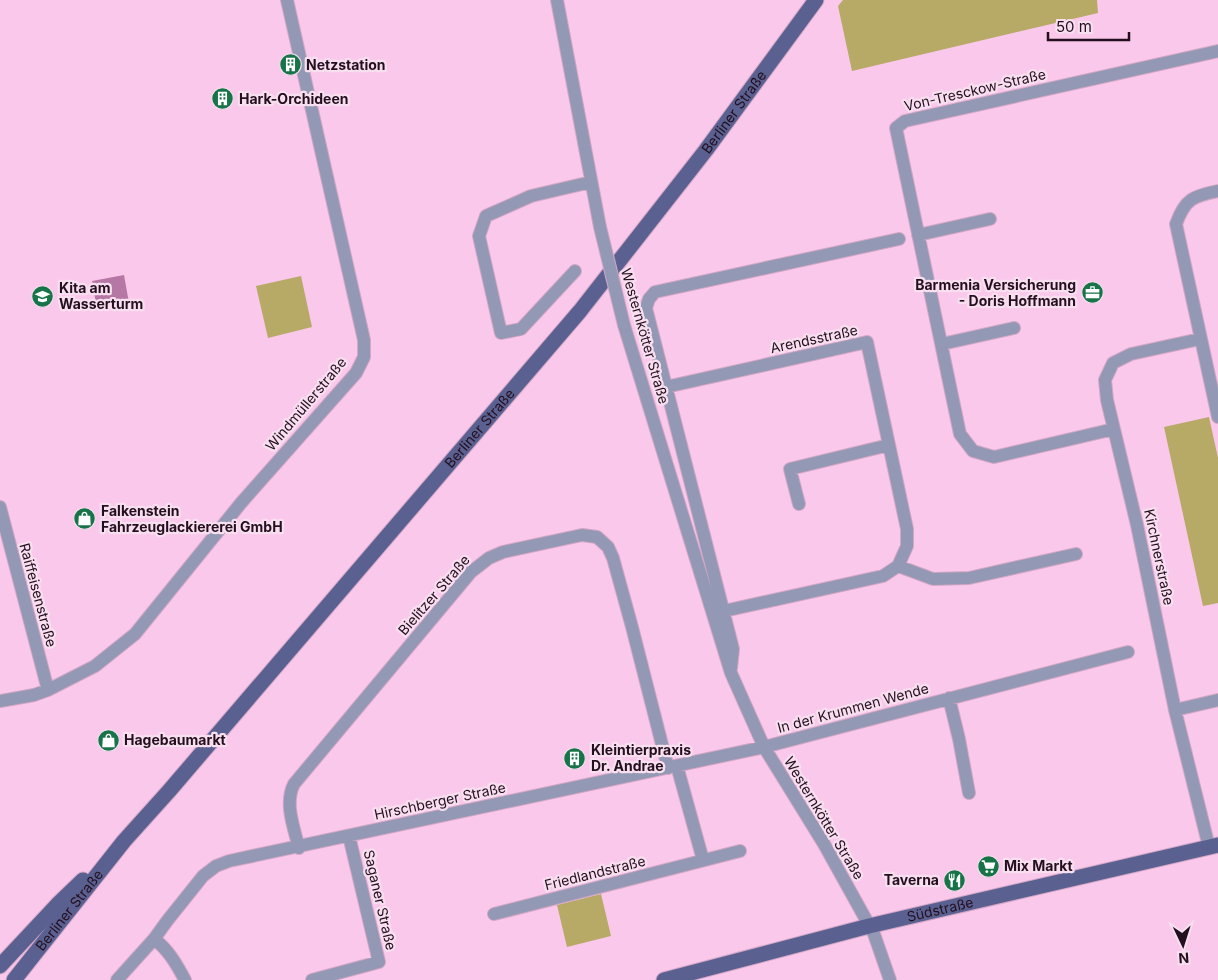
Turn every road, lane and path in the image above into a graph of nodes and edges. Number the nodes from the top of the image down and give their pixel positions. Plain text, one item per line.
1 (288, 0) edge
2 (557, 0) edge
3 (816, 0) edge
4 (1218, 51) edge
5 (591, 182) junction
6 (1218, 191) edge
7 (990, 219) dead end
8 (918, 235) junction
9 (899, 238) dead end
10 (575, 271) dead end
11 (1014, 328) dead end
12 (1200, 339) junction
13 (942, 344) junction
14 (666, 387) junction
15 (1218, 418) edge
16 (1114, 429) junction
17 (889, 444) junction
18 (799, 504) dead end
19 (0, 507) edge
20 (1076, 554) dead end
21 (898, 566) junction
22 (724, 611) junction
23 (1128, 652) dead end
24 (731, 672) junction
25 (48, 690) junction
26 (949, 698) junction
27 (1218, 700) edge
28 (0, 701) edge
29 (1176, 710) junction
30 (764, 747) junction
31 (672, 767) junction
32 (969, 793) dead end
33 (350, 836) junction
34 (124, 841) junction
35 (1213, 846) edge
36 (299, 848) junction
37 (740, 851) dead end
38 (703, 860) junction
39 (494, 914) dead end
40 (869, 926) junction
41 (154, 939) junction
42 (0, 966) edge
43 (14, 980) edge
44 (117, 980) edge
45 (184, 980) edge
46 (312, 980) edge
47 (664, 980) edge
48 (890, 980) edge

1 - 25 street, Windmüllerstraße
2 - 5 street, Westernkötter Straße
3 - 34 main road, Berliner Straße
4 - 8 street, Von-Tresckow-Straße
5 - 10 street
5 - 24 street, Westernkötter Straße, bridge
6 - 12 street
7 - 8 street
8 - 13 street, Von-Tresckow-Straße
9 - 14 street, Westernkötter Straße
11 - 13 street
12 - 15 street
12 - 16 street, Kirchnerstraße
13 - 16 street, Von-Tresckow-Straße
14 - 17 street, Arendsstraße
14 - 22 street, Westernkötter Straße
16 - 29 street, Kirchnerstraße
17 - 18 street
17 - 21 street, Arendsstraße
19 - 25 street, Raiffeisenstraße
20 - 21 street
21 - 22 street
22 - 24 street, Westernkötter Straße
23 - 26 street, In der Krummen Wende
24 - 30 street, Westernkötter Straße
25 - 28 street, Windmüllerstraße
26 - 30 street, In der Krummen Wende
26 - 32 street, In der Krummen Wende
27 - 29 street
29 - 35 street, Kirchnerstraße
30 - 31 street, Hirschberger Straße
30 - 40 street, Westernkötter Straße
31 - 33 street, Hirschberger Straße
31 - 36 street, Bielitzer Straße
31 - 38 street
33 - 36 street, Hirschberger Straße
33 - 46 street, Saganer Straße
34 - 42 main road, Berliner Straße
34 - 43 main road, Berliner Straße
35 - 40 main road, Südstraße
36 - 41 street, Hirschberger Straße
37 - 38 street, Friedlandstraße
38 - 39 street, Friedlandstraße
40 - 47 main road, Südstraße
40 - 48 street, Westernkötter Straße
41 - 44 street, Hirschberger Straße
41 - 45 street

